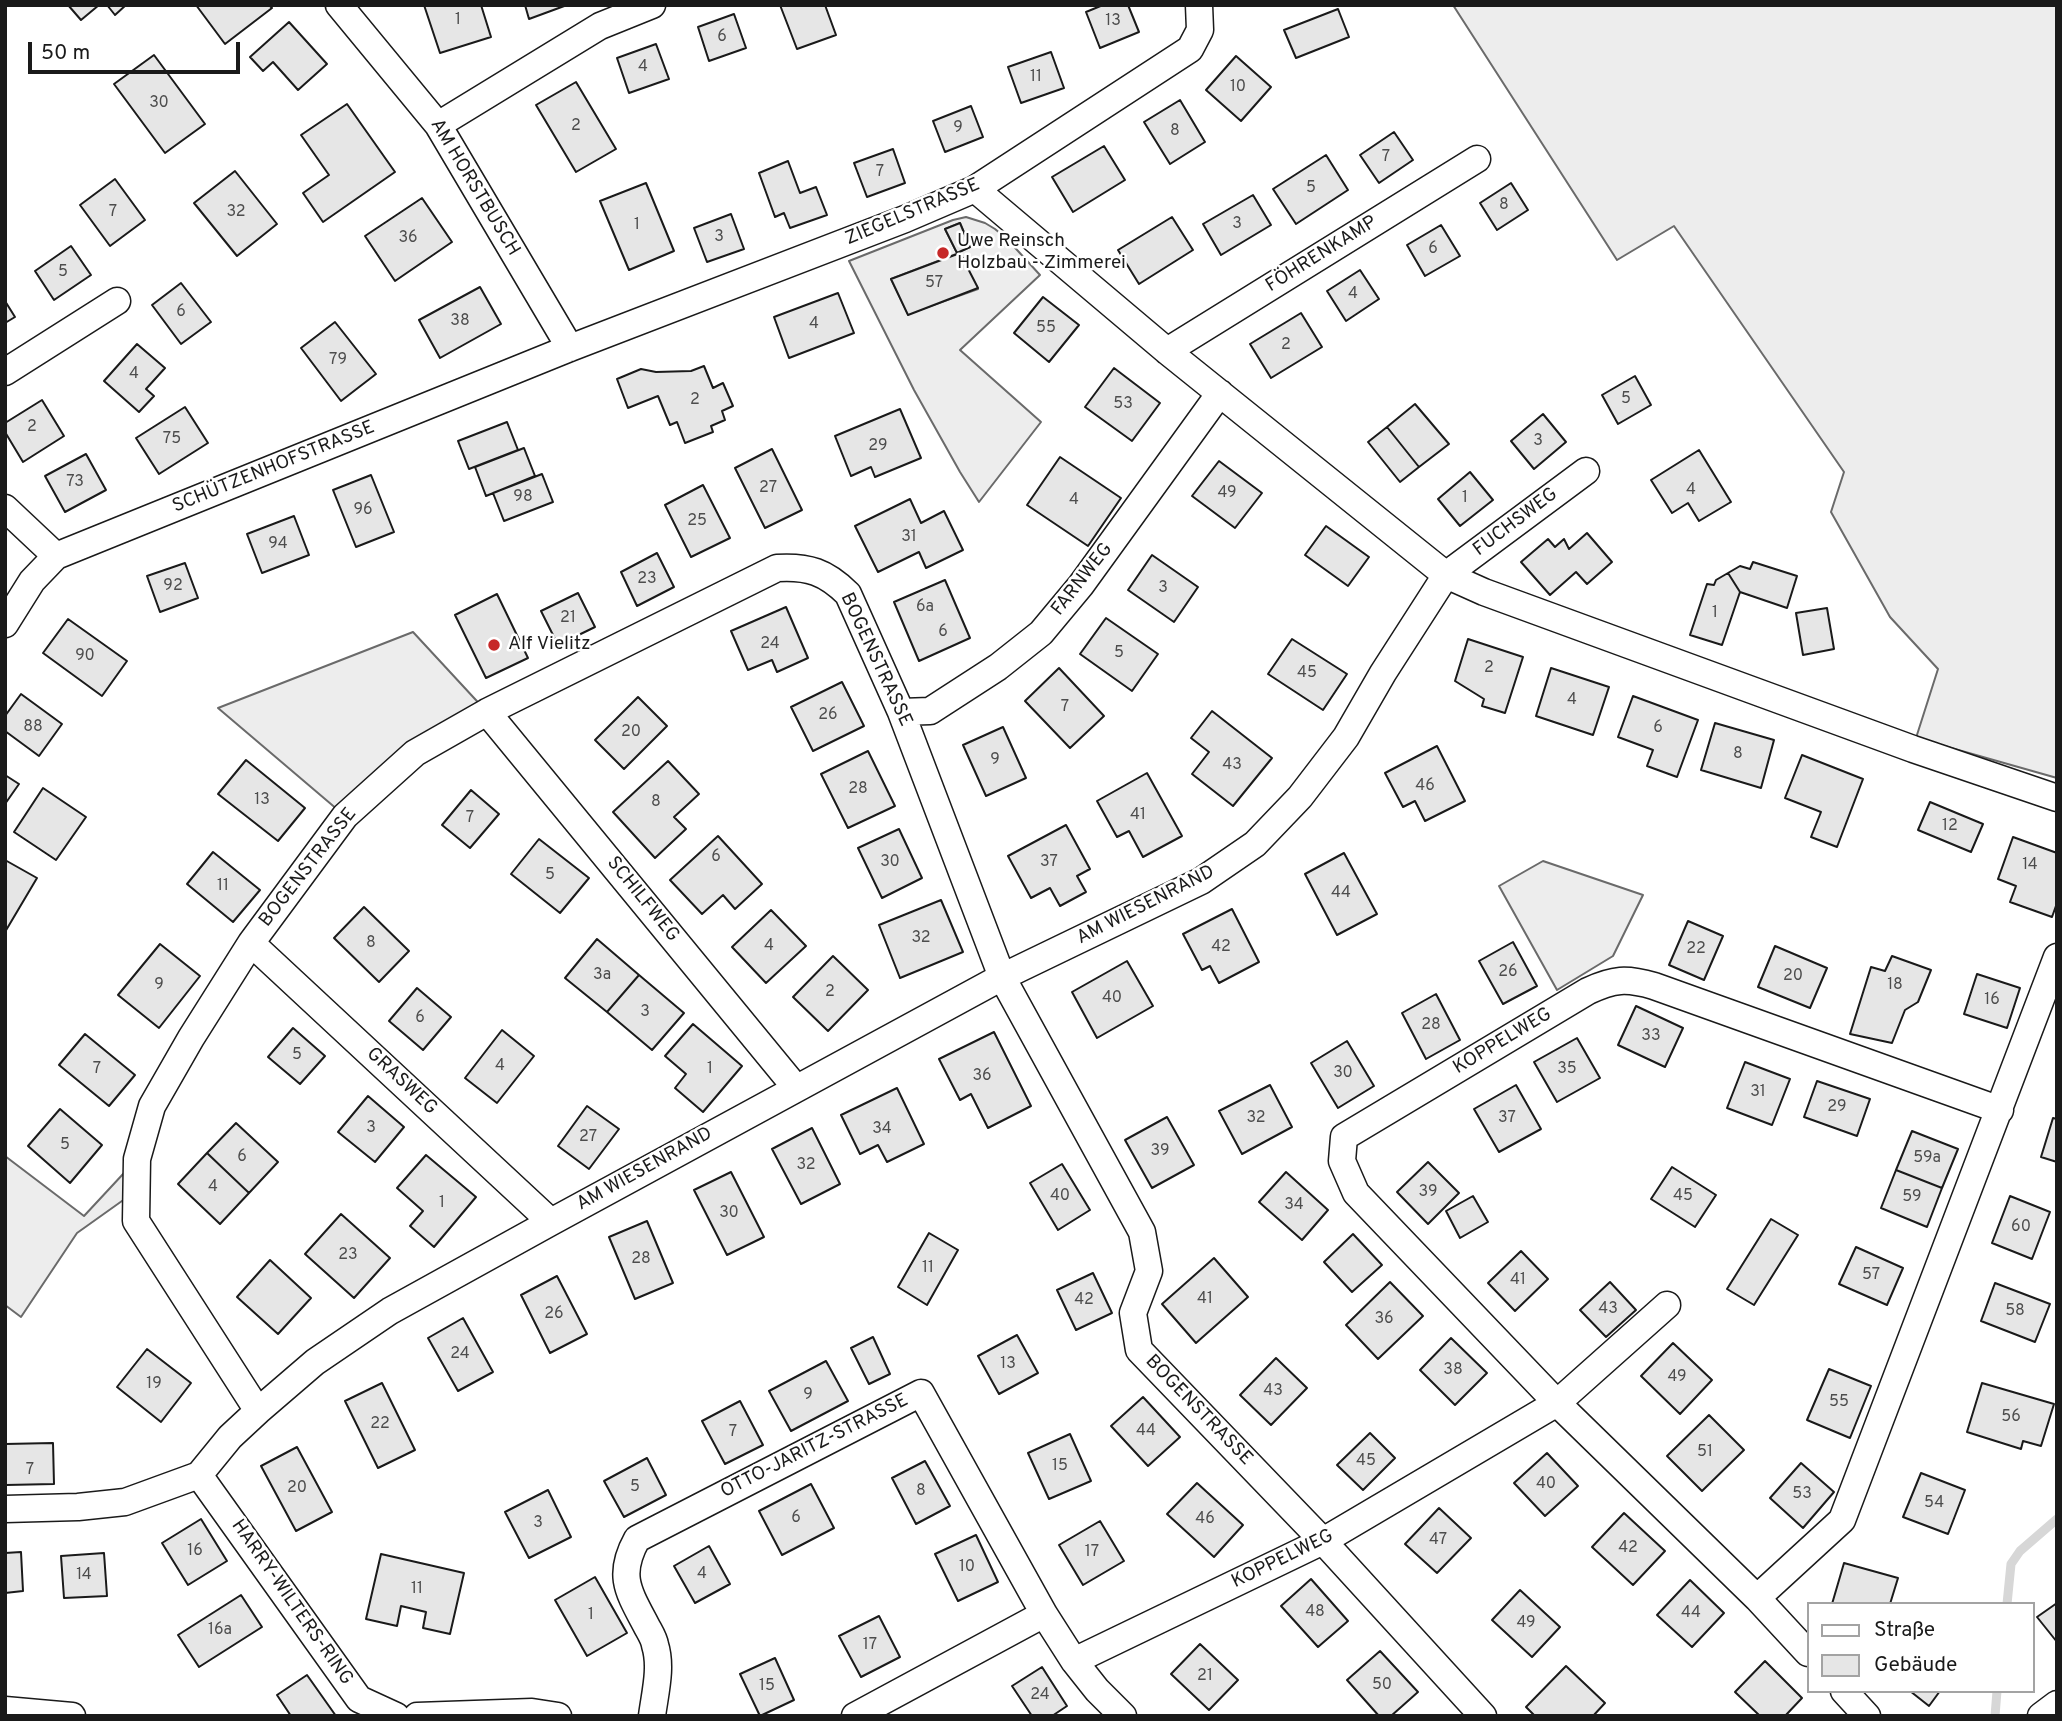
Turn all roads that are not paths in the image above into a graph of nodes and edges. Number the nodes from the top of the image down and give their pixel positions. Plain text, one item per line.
1 (340, 5) edge
2 (652, 5) edge
3 (1199, 5) edge
4 (438, 125) junction
5 (1477, 159) dead end
6 (975, 189) junction
7 (117, 302) dead end
8 (570, 348) junction
9 (1167, 351) junction
10 (5, 372) edge
11 (1220, 393) junction
12 (1586, 471) dead end
13 (5, 508) edge
14 (56, 556) junction
15 (1446, 575) junction
16 (5, 624) edge
17 (487, 712) junction
18 (901, 712) junction
19 (2057, 798) edge
20 (251, 943) junction
21 (2057, 957) edge
22 (1002, 977) junction
23 (796, 1088) junction
24 (2000, 1110) junction
25 (551, 1222) junction
26 (1667, 1305) dead end
27 (1557, 1404) junction
28 (258, 1411) junction
29 (199, 1475) junction
30 (5, 1508) edge
31 (1323, 1541) junction
32 (1757, 1598) junction
33 (1044, 1614) junction
34 (1806, 1651) edge
35 (1074, 1661) junction
36 (1846, 1693) edge
37 (2057, 1704) edge
38 (5, 1710) edge
39 (72, 1716) edge
40 (396, 1716) edge
41 (417, 1716) edge
42 (558, 1716) edge
43 (652, 1716) edge
44 (855, 1716) edge
45 (1123, 1716) edge
46 (1483, 1716) edge
47 (1867, 1716) edge
48 (2041, 1716) edge

1 - 4 street, AM HORSTBUSCH
2 - 4 street
3 - 6 street, ZIEGELSTRASSE
4 - 8 street, AM HORSTBUSCH
5 - 9 street, FÖHRENKAMP
6 - 8 street, ZIEGELSTRASSE
6 - 9 street
7 - 10 street
8 - 14 street, SCHÜTZENHOFSTRASSE
9 - 11 street
11 - 15 street
11 - 18 street, FARNWEG
12 - 15 street, FUCHSWEG
13 - 14 street
14 - 16 street, SCHÜTZENHOFSTRASSE
15 - 19 street
15 - 22 street, AM WIESENRAND
17 - 18 street, BOGENSTRASSE
17 - 20 street, BOGENSTRASSE
17 - 23 street, SCHILFWEG
18 - 22 street, BOGENSTRASSE
20 - 25 street, GRASWEG
20 - 28 street, BOGENSTRASSE
21 - 24 street
22 - 23 street, AM WIESENRAND
22 - 31 street, BOGENSTRASSE
23 - 25 street, AM WIESENRAND
24 - 27 street, KOPPELWEG
24 - 32 street
25 - 28 street, AM WIESENRAND
26 - 27 street, KOPPELWEG
27 - 31 street, KOPPELWEG
27 - 32 street, KOPPELWEG
28 - 29 street
29 - 30 street
29 - 40 street, HARRY-WILTERS-RING
31 - 35 street, KOPPELWEG
31 - 46 street, BOGENSTRASSE
32 - 34 street, KOPPELWEG
33 - 35 street, OTTO-JARITZ-STRASSE
33 - 43 street, OTTO-JARITZ-STRASSE
33 - 44 street
35 - 45 street
36 - 47 street
37 - 48 street
38 - 39 street
41 - 42 street

